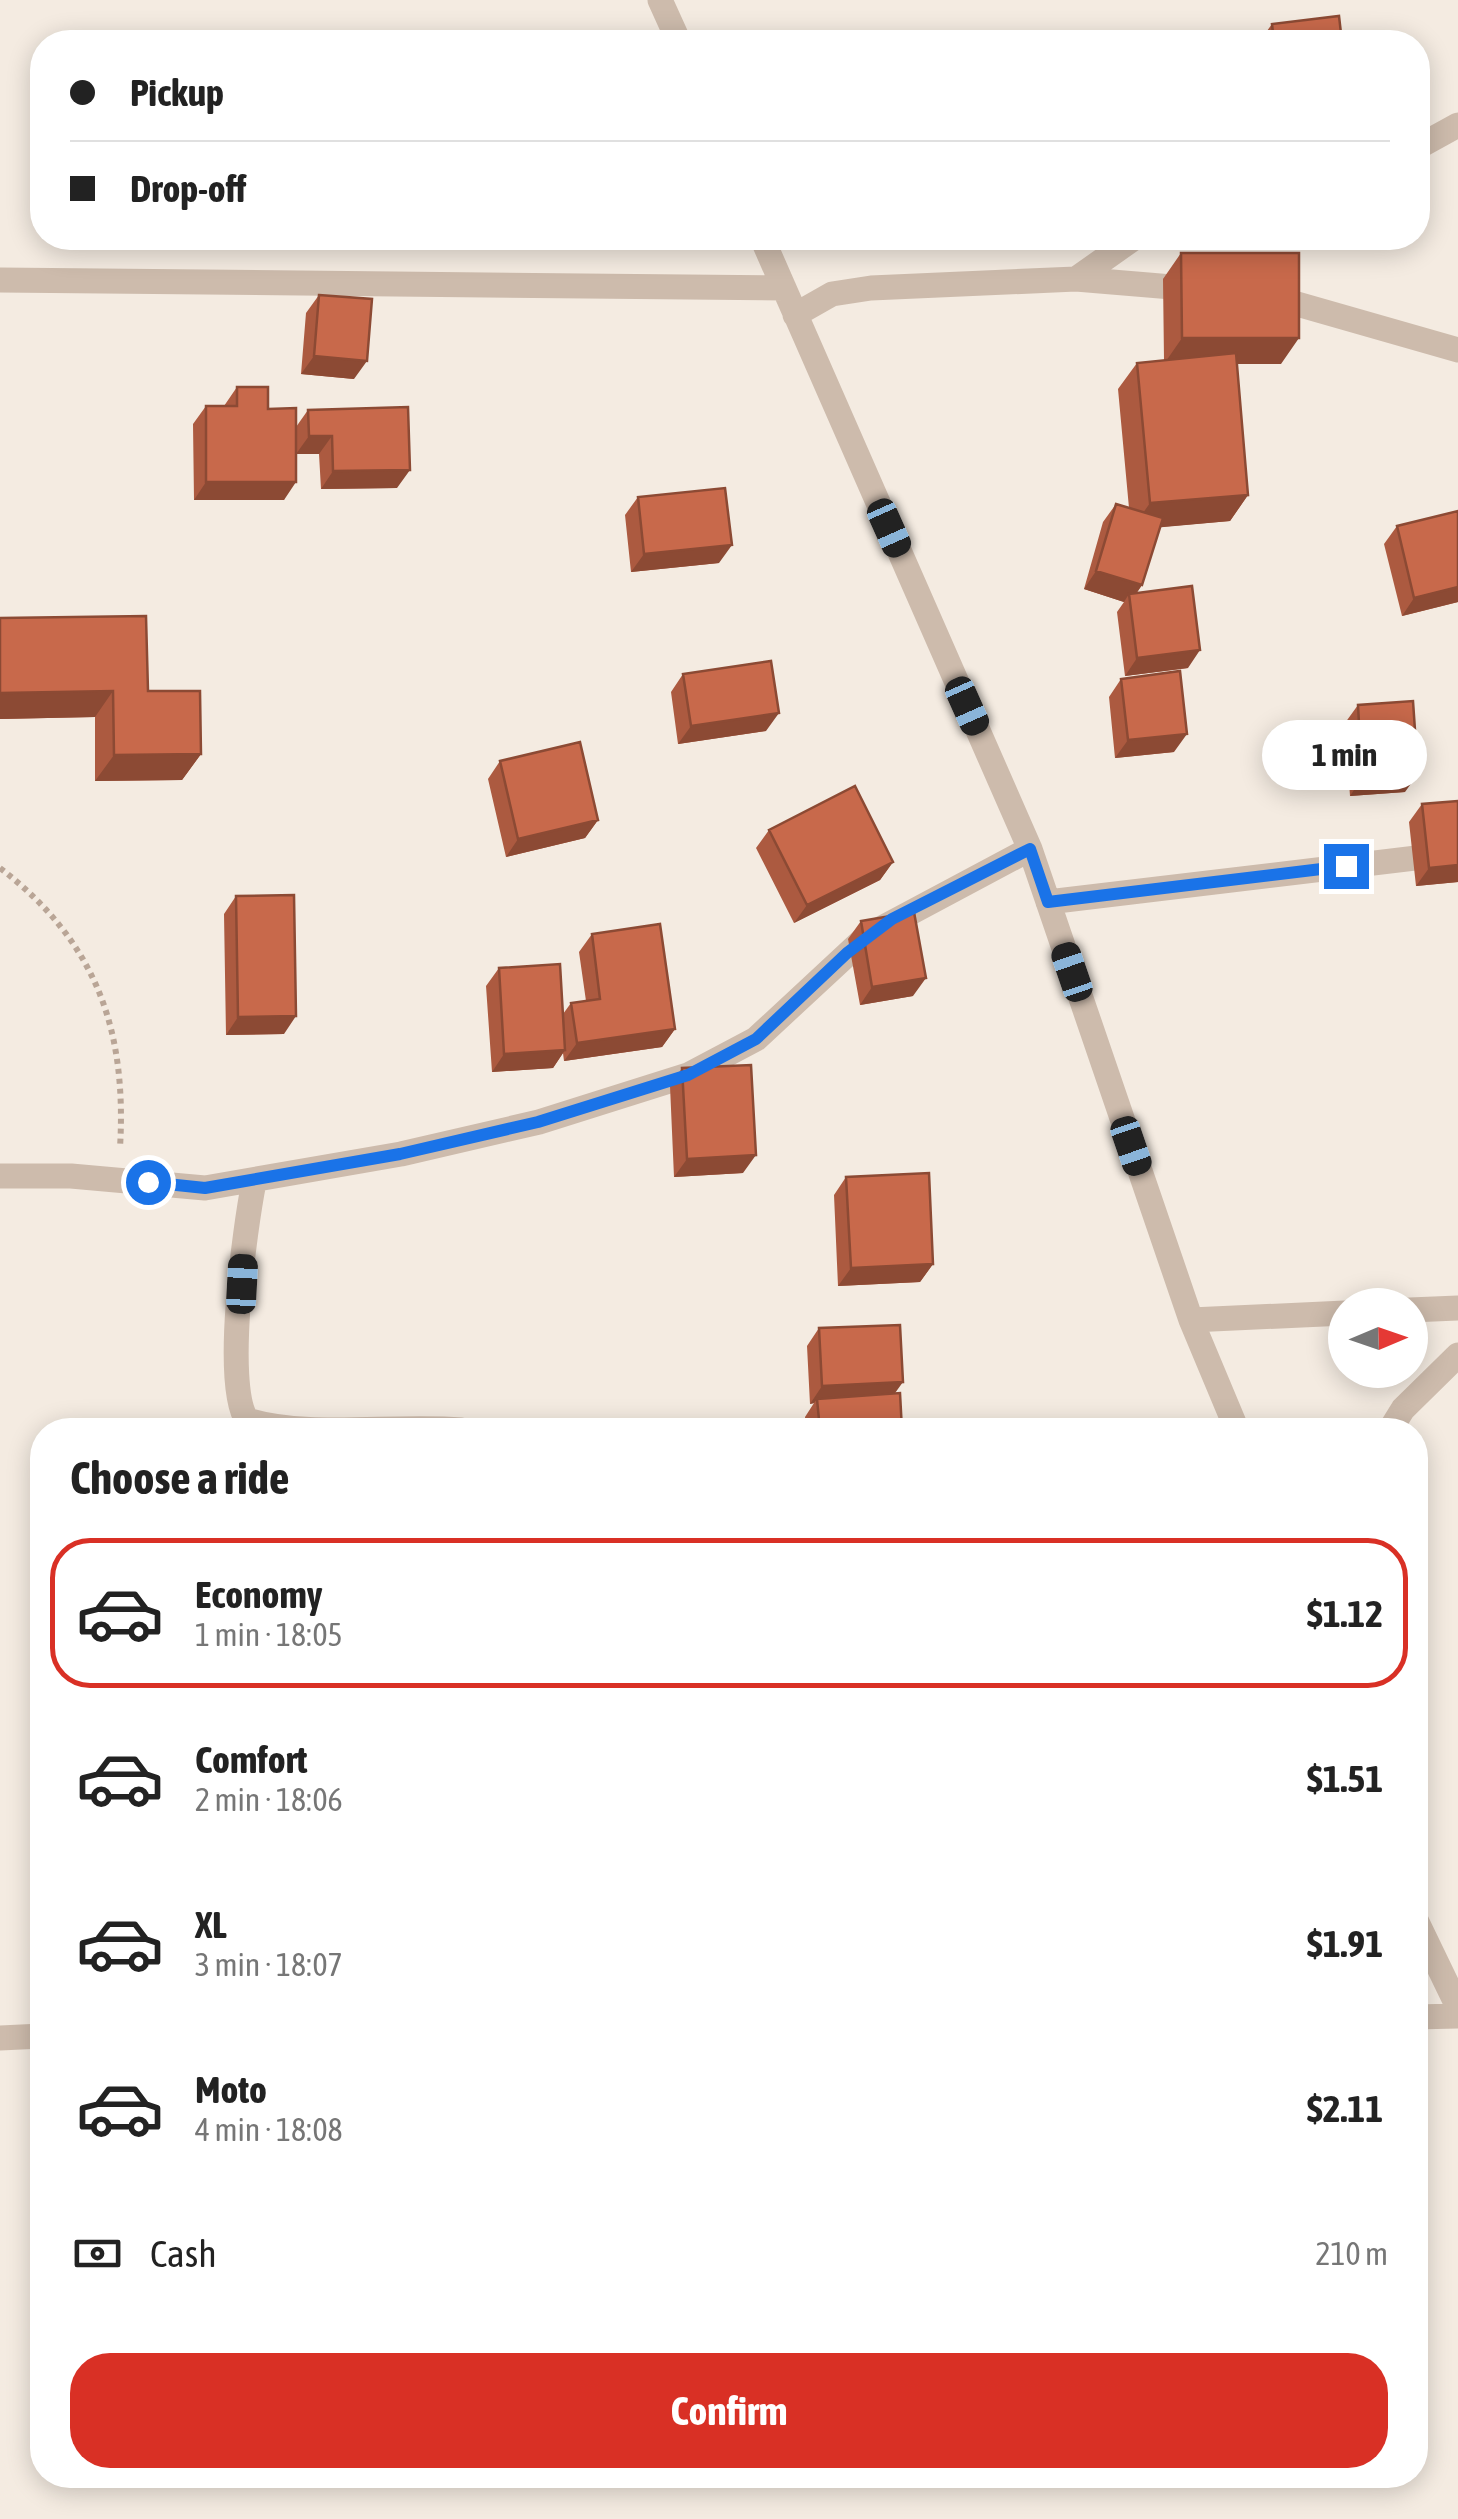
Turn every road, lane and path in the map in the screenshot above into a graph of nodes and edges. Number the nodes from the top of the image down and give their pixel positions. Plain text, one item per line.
1 (660, 0) edge
2 (674, 30) edge
3 (1458, 125) edge
4 (1430, 140) edge
5 (767, 250) edge
6 (1117, 250) edge
7 (1076, 279) junction
8 (0, 280) edge
9 (784, 288) junction
10 (795, 315) junction
11 (1458, 350) edge
12 (1030, 849) junction
13 (1458, 853) edge
14 (0, 868) edge
15 (1048, 902) junction
16 (0, 1176) edge
17 (119, 1179) junction
18 (254, 1182) junction
19 (1458, 1308) edge
20 (1428, 1309) edge
21 (1328, 1314) edge
22 (1191, 1320) junction
23 (1458, 1355) edge
24 (247, 1418) edge
25 (1232, 1418) edge
26 (1397, 1418) edge
27 (1428, 1945) edge
28 (1458, 2007) edge
29 (1458, 2016) edge
30 (1428, 2017) edge
31 (30, 2037) edge
32 (0, 2038) edge

1 - 2 street
3 - 4 street
5 - 9 street
6 - 7 street
7 - 10 street
7 - 11 street
8 - 9 street
9 - 10 street
10 - 12 street
12 - 15 street
12 - 18 street
13 - 15 street
14 - 17 path
15 - 22 street
16 - 17 street
17 - 18 street
18 - 24 street
19 - 20 street
21 - 22 street
22 - 25 street
23 - 26 street
27 - 28 street
29 - 30 street
31 - 32 street

